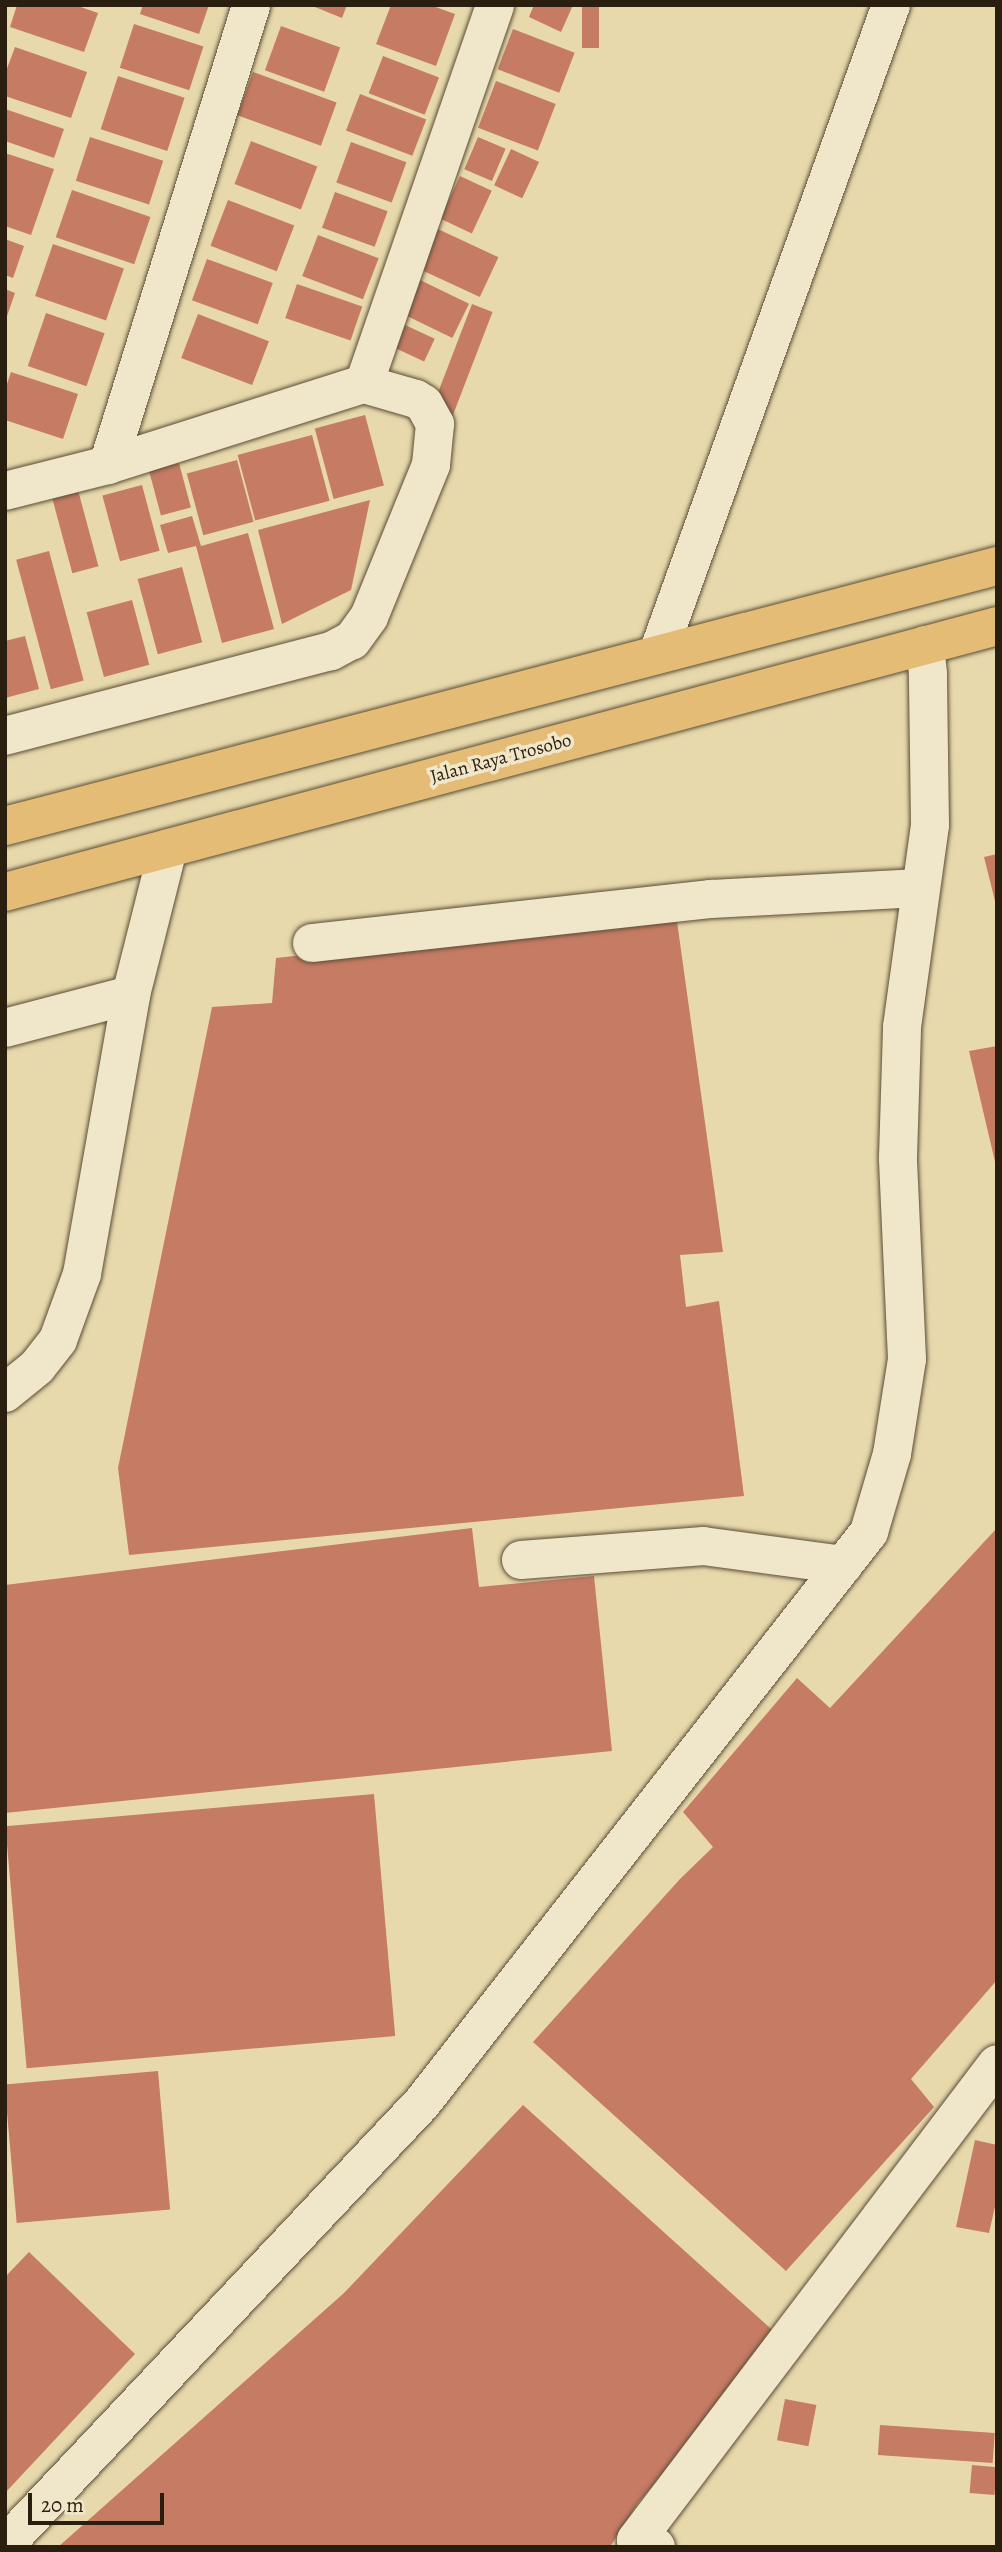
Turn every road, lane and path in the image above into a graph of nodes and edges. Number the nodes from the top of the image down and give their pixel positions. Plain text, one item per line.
1 (250, 5) edge
2 (495, 5) edge
3 (891, 5) edge
4 (364, 384) junction
5 (107, 465) junction
6 (5, 491) edge
7 (997, 566) edge
8 (997, 626) edge
9 (925, 645) junction
10 (658, 653) junction
11 (5, 736) edge
12 (5, 826) edge
13 (168, 849) junction
14 (920, 888) junction
15 (5, 892) edge
16 (312, 943) dead end
17 (131, 995) junction
18 (5, 1028) edge
19 (5, 1393) edge
20 (521, 1560) dead end
21 (844, 1565) junction
22 (997, 2064) edge
23 (5, 2545) edge
24 (641, 2545) edge

1 - 5 street
2 - 4 street
3 - 10 street
4 - 5 street
4 - 11 street
5 - 6 street
7 - 10 highway
8 - 9 highway, Jalan Raya Trosobo
9 - 13 highway, Jalan Raya Trosobo
9 - 14 street
10 - 12 highway
13 - 15 highway, Jalan Raya Trosobo
13 - 17 street
14 - 16 street
14 - 21 street
17 - 18 street
17 - 19 street
20 - 21 street
21 - 23 street
22 - 24 street

